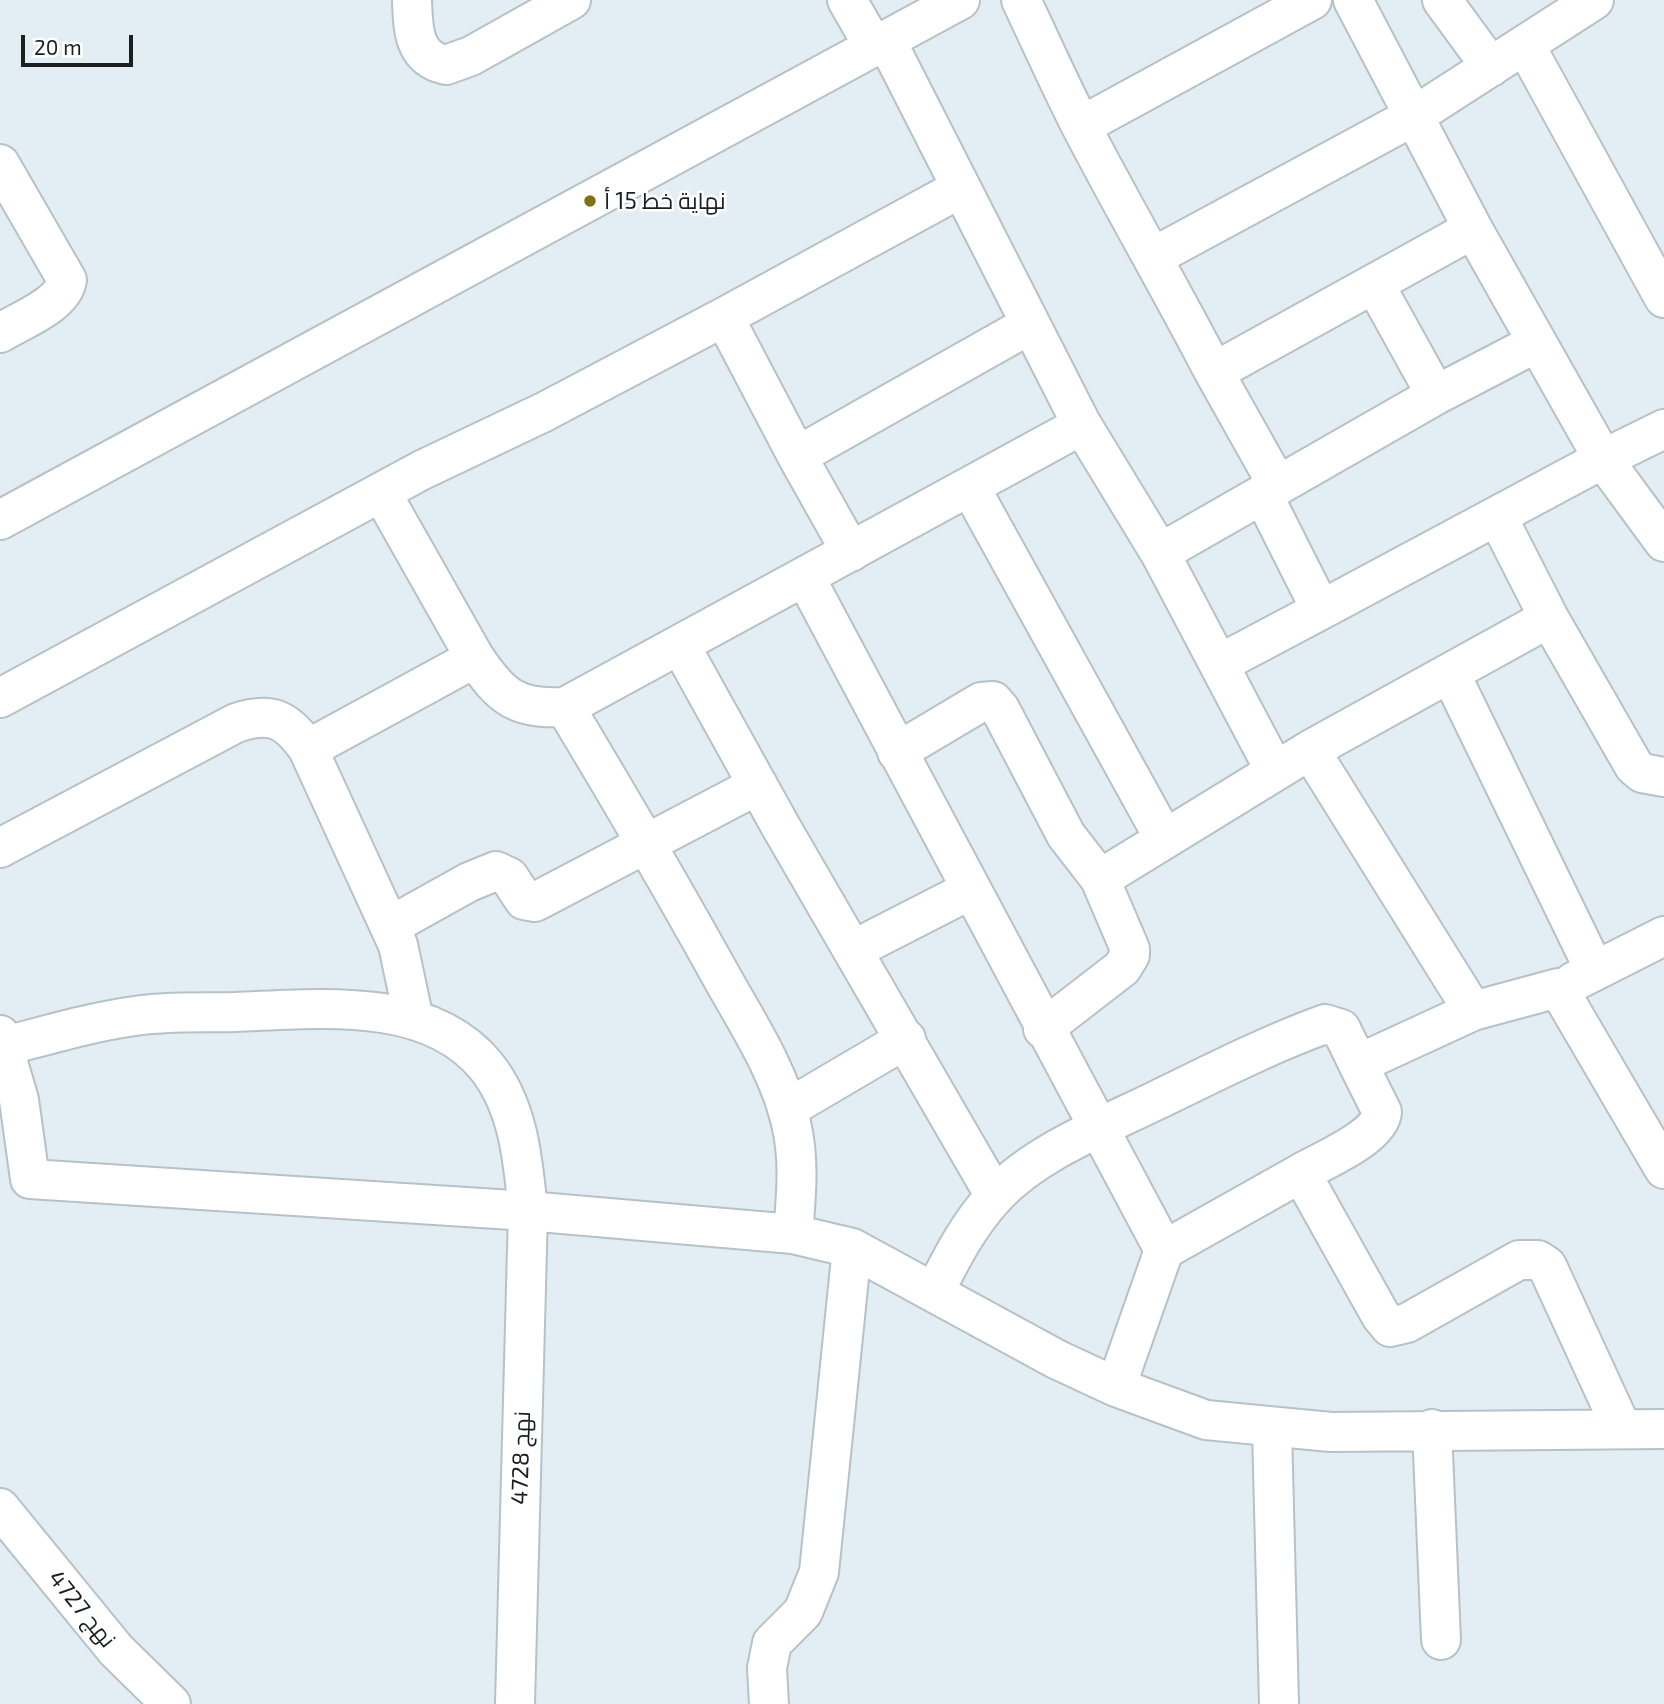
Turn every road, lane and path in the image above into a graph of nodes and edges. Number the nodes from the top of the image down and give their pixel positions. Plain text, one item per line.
1 (412, 0) edge
2 (571, 0) edge
3 (848, 0) edge
4 (960, 0) edge
5 (1021, 0) edge
6 (1311, 0) edge
7 (1353, 0) edge
8 (1442, 0) edge
9 (1594, 0) edge
10 (880, 43) junction
11 (1525, 45) junction
12 (1491, 67) junction
13 (1414, 116) junction
14 (1081, 126) junction
15 (0, 164) edge
16 (961, 188) junction
17 (1473, 229) junction
18 (1155, 256) junction
19 (1375, 285) junction
20 (1664, 298) edge
21 (724, 317) junction
22 (1029, 325) junction
23 (0, 333) edge
24 (1536, 343) junction
25 (1214, 372) junction
26 (1436, 395) junction
27 (1082, 425) junction
28 (1664, 429) edge
29 (797, 456) junction
30 (1602, 459) junction
31 (970, 487) junction
32 (1270, 491) junction
33 (381, 492) junction
34 (1497, 516) junction
35 (0, 520) edge
36 (1664, 542) edge
37 (851, 552) junction
38 (1160, 553) junction
39 (805, 577) junction
40 (1321, 610) junction
41 (1549, 618) junction
42 (680, 645) junction
43 (475, 658) junction
44 (1221, 663) junction
45 (1450, 673) junction
46 (0, 698) edge
47 (565, 707) junction
48 (308, 750) junction
49 (1310, 750) junction
50 (897, 752) junction
51 (1275, 771) junction
52 (1664, 777) edge
53 (758, 785) junction
54 (1164, 838) junction
55 (647, 843) junction
56 (0, 848) edge
57 (1100, 879) junction
58 (970, 890) junction
59 (390, 926) junction
60 (1664, 936) edge
61 (853, 950) junction
62 (1595, 971) junction
63 (1558, 988) junction
64 (1473, 1011) junction
65 (414, 1020) junction
66 (1043, 1029) junction
67 (3, 1040) edge
68 (906, 1040) junction
69 (1358, 1064) junction
70 (787, 1109) junction
71 (1098, 1129) junction
72 (1664, 1169) edge
73 (1301, 1173) junction
74 (15, 1181) edge
75 (995, 1196) junction
76 (528, 1211) junction
77 (793, 1234) junction
78 (852, 1248) junction
79 (1164, 1250) junction
80 (935, 1291) junction
81 (1116, 1387) junction
82 (1272, 1429) junction
83 (1432, 1429) junction
84 (1622, 1429) junction
85 (1664, 1429) edge
86 (0, 1508) edge
87 (1440, 1640) dead end
88 (170, 1704) edge
89 (514, 1704) edge
90 (769, 1704) edge
91 (1279, 1704) edge

1 - 2 street
3 - 10 street
4 - 10 street
5 - 14 street
6 - 14 street
7 - 13 street
8 - 12 street
9 - 11 street
10 - 16 street
10 - 35 street
11 - 12 street
11 - 20 street
12 - 13 street
13 - 17 street
13 - 18 street
14 - 18 street
15 - 23 street
16 - 21 street
16 - 22 street
17 - 19 street
17 - 24 street
18 - 25 street
19 - 25 street
19 - 26 street
21 - 29 street
21 - 33 street
22 - 27 street
22 - 29 street
24 - 26 street
24 - 30 street
25 - 32 street
26 - 32 street
27 - 31 street
27 - 38 street
28 - 30 street
29 - 37 street
30 - 34 street
30 - 36 street
31 - 37 street
31 - 54 street
32 - 38 street
32 - 40 street
33 - 43 street
33 - 46 street
34 - 40 street
34 - 41 street
37 - 39 street
38 - 44 street
39 - 42 street
39 - 50 street
40 - 44 street
41 - 45 street
41 - 52 street
42 - 47 street
42 - 53 street
43 - 47 street
43 - 48 street
44 - 51 street
45 - 49 street
45 - 62 street
47 - 55 street
48 - 56 street
48 - 59 street
49 - 51 street
49 - 64 street
50 - 57 street
50 - 58 street
51 - 54 street
53 - 55 street
53 - 61 street
54 - 57 street
55 - 59 street
55 - 70 street
57 - 66 street
58 - 61 street
58 - 66 street
59 - 65 street
60 - 62 street
61 - 68 street
62 - 63 street
63 - 64 street
63 - 72 street
64 - 69 street
65 - 67 street, نهج 4728
65 - 76 street, نهج 4728
66 - 71 street
67 - 74 street
68 - 70 street
68 - 75 street
69 - 71 street
69 - 73 street
70 - 77 street
71 - 75 street
71 - 79 street
73 - 79 street
73 - 84 street
74 - 76 street
75 - 80 street
76 - 77 street
76 - 89 street, نهج 4728
77 - 78 street
78 - 80 street
78 - 90 street
79 - 81 street
80 - 81 street
81 - 82 street
82 - 83 street
82 - 91 street
83 - 84 street
83 - 87 street
84 - 85 street
86 - 88 street, نهج 4727

